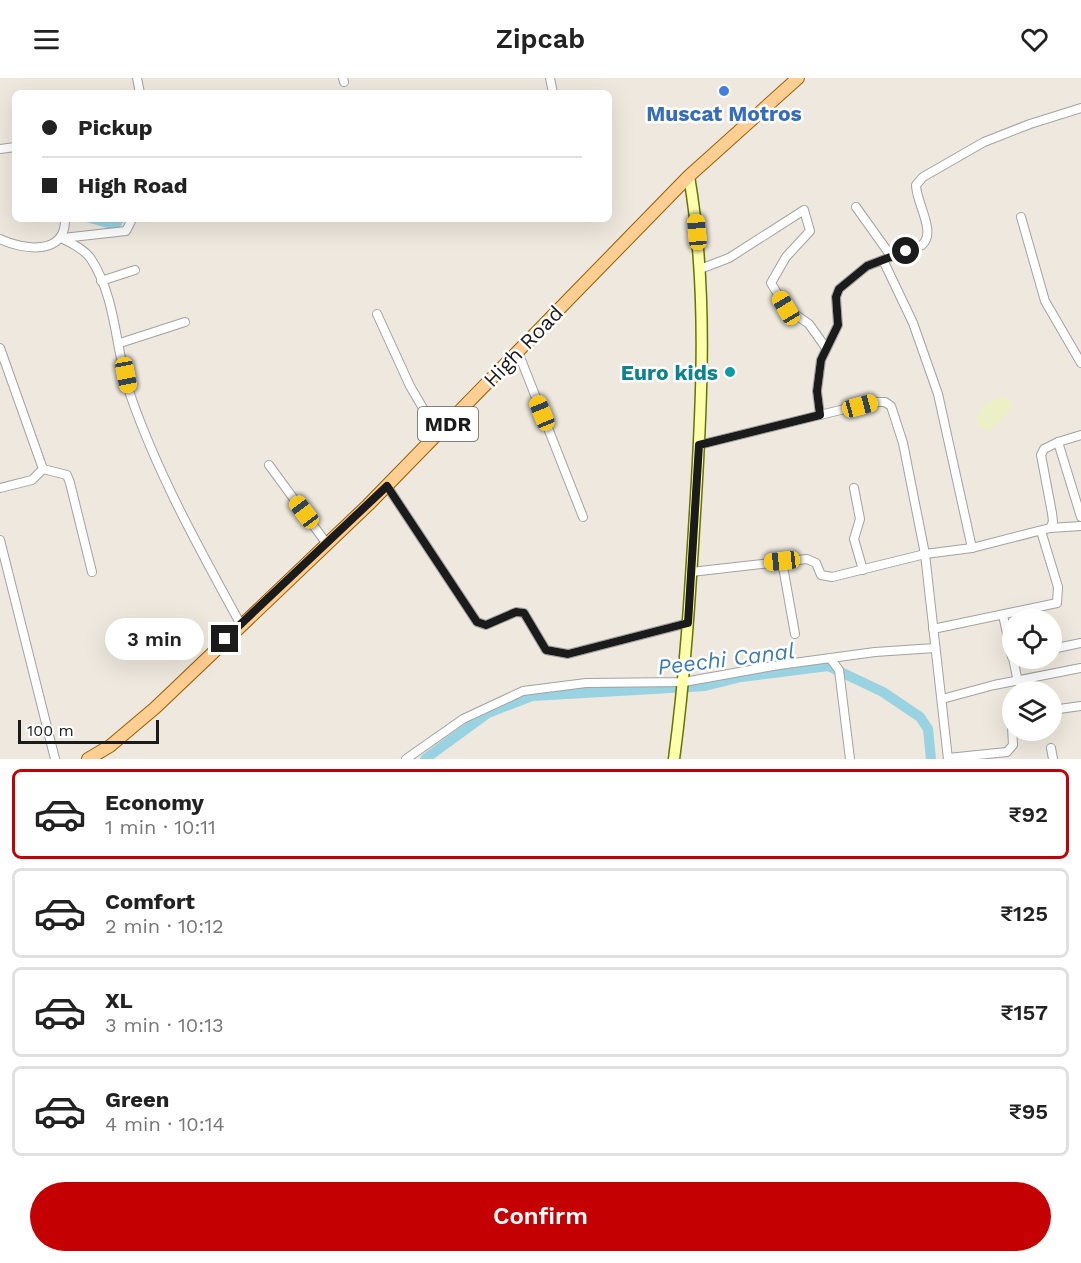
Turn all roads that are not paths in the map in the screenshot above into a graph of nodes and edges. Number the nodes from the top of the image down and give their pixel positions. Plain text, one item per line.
1 (798, 78) edge
2 (786, 82) edge
3 (1081, 108) edge
4 (688, 176) junction
5 (856, 207) dead end
6 (1021, 217) dead end
7 (65, 222) edge
8 (130, 222) edge
9 (61, 238) junction
10 (0, 239) edge
11 (887, 258) junction
12 (700, 269) junction
13 (135, 270) dead end
14 (101, 281) junction
15 (377, 314) dead end
16 (186, 322) dead end
17 (120, 343) junction
18 (0, 348) edge
19 (826, 348) junction
20 (518, 351) junction
21 (1081, 363) edge
22 (820, 415) junction
23 (438, 434) junction
24 (1081, 435) edge
25 (1058, 442) junction
26 (699, 445) junction
27 (269, 465) dead end
28 (43, 469) junction
29 (387, 486) junction
30 (0, 488) edge
31 (854, 488) dead end
32 (1078, 493) edge
33 (583, 517) dead end
34 (1081, 517) edge
35 (1081, 526) edge
36 (1050, 528) junction
37 (1041, 531) junction
38 (0, 540) edge
39 (327, 544) junction
40 (972, 548) junction
41 (925, 554) junction
42 (782, 561) junction
43 (863, 570) junction
44 (92, 572) dead end
45 (691, 572) junction
46 (1030, 609) edge
47 (1002, 615) edge
48 (688, 623) junction
49 (241, 625) junction
50 (933, 629) junction
51 (795, 634) dead end
52 (1081, 644) edge
53 (1062, 647) edge
54 (935, 648) junction
55 (830, 658) junction
56 (1081, 668) edge
57 (1022, 681) edge
58 (1002, 686) edge
59 (684, 687) junction
60 (942, 699) junction
61 (1081, 706) edge
62 (1062, 709) edge
63 (1013, 741) edge
64 (1051, 748) dead end
65 (55, 759) edge
66 (88, 759) edge
67 (406, 759) edge
68 (674, 759) edge
69 (850, 759) edge
70 (948, 759) edge
71 (1053, 759) edge

1 - 2 main road, High Road / MDR
2 - 4 main road, High Road / MDR
3 - 11 street
4 - 12 main road
4 - 20 main road, High Road / MDR
5 - 11 street
6 - 21 street
7 - 9 street
8 - 9 street
9 - 10 street
9 - 14 street
11 - 19 street
11 - 40 street
12 - 19 street
12 - 26 main road
13 - 14 street
14 - 17 street
15 - 23 street
16 - 17 street
17 - 49 street
18 - 28 street
19 - 22 street
20 - 23 main road, High Road / MDR
20 - 33 street
22 - 26 street
22 - 41 street
23 - 29 main road, High Road / MDR
24 - 25 street
25 - 32 street
25 - 36 street
26 - 45 main road
27 - 39 street
28 - 30 street
28 - 44 street
29 - 39 main road, High Road / MDR
29 - 48 street
31 - 43 street
32 - 34 street
35 - 36 street
36 - 37 street
37 - 40 street
37 - 46 street
38 - 65 street
39 - 49 main road, High Road / MDR
40 - 41 street
41 - 43 street
41 - 50 street
42 - 43 street
42 - 45 street
42 - 51 street
45 - 48 main road
47 - 50 street
48 - 59 main road
49 - 66 main road, High Road / MDR
50 - 54 street
52 - 53 street
54 - 55 street
54 - 60 street
55 - 59 street
55 - 69 street
56 - 57 street
58 - 60 street
59 - 67 street
59 - 68 main road
60 - 70 street
61 - 62 street
63 - 70 street
64 - 71 street

